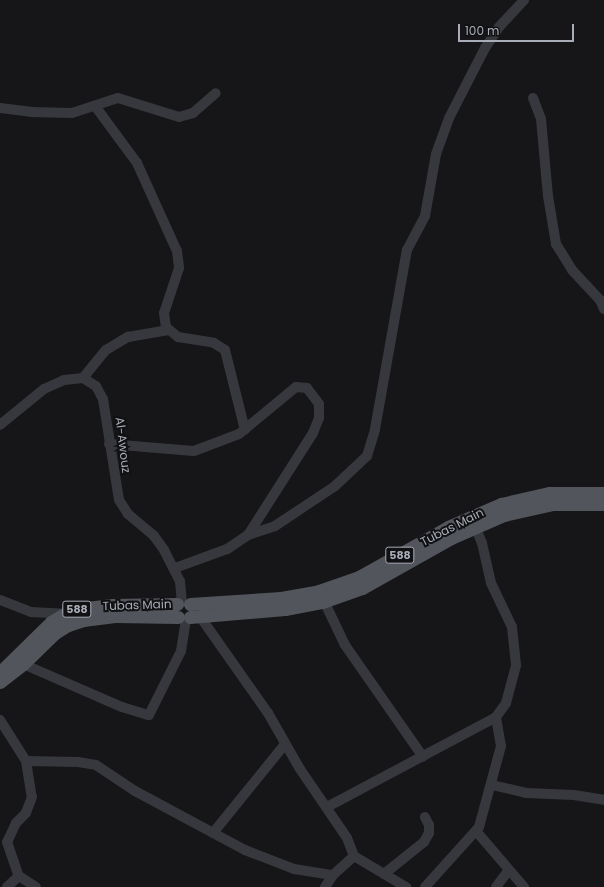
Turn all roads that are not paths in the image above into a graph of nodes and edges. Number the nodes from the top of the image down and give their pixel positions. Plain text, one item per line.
1 (524, 0) edge
2 (216, 93) dead end
3 (533, 98) dead end
4 (95, 106) junction
5 (0, 108) edge
6 (604, 309) edge
7 (168, 330) junction
8 (83, 378) junction
9 (0, 425) edge
10 (246, 430) junction
11 (110, 444) junction
12 (603, 497) edge
13 (473, 521) junction
14 (248, 535) junction
15 (175, 568) junction
16 (0, 600) edge
17 (324, 602) junction
18 (186, 611) junction
19 (64, 614) junction
20 (23, 664) junction
21 (0, 672) edge
22 (0, 682) edge
23 (496, 717) junction
24 (0, 720) edge
25 (285, 744) junction
26 (422, 757) junction
27 (26, 761) junction
28 (492, 785) junction
29 (604, 800) edge
30 (327, 807) junction
31 (425, 817) dead end
32 (476, 831) junction
33 (213, 834) junction
34 (354, 856) junction
35 (508, 871) junction
36 (384, 874) junction
37 (333, 875) junction
38 (19, 876) junction
39 (7, 887) edge
40 (36, 887) edge
41 (325, 887) edge
42 (406, 887) edge
43 (425, 887) edge
44 (496, 887) edge
45 (524, 887) edge

1 - 14 street
2 - 4 street
3 - 6 street
4 - 5 street
4 - 7 street
7 - 8 street
7 - 10 street
8 - 9 street
8 - 11 street, Al-Awouz
10 - 11 street
10 - 14 street
11 - 15 street, Al-Awouz
12 - 13 main road, Tubas Main / 588
13 - 17 main road, Tubas Main / 588
13 - 18 main road, Tubas Main / 588
13 - 23 street
14 - 15 street
15 - 18 street, Al-Awouz
16 - 19 street
17 - 18 main road, Tubas Main / 588
17 - 26 street
18 - 19 main road, Tubas Main / 588
18 - 20 main road, Tubas Main / 588
18 - 20 street, Al-Awouz
18 - 25 street
19 - 21 main road, Tubas Main / 588
20 - 22 main road, Tubas Main / 588
23 - 26 street
23 - 28 street
24 - 27 street
25 - 30 street
25 - 33 street
26 - 30 street
27 - 33 street
27 - 38 street
28 - 29 street
28 - 32 street
30 - 34 street
31 - 36 street
32 - 35 street
32 - 43 street
33 - 37 street
34 - 36 street
34 - 37 street
35 - 44 street
35 - 45 street
36 - 42 street
37 - 41 street
38 - 39 street
38 - 40 street

